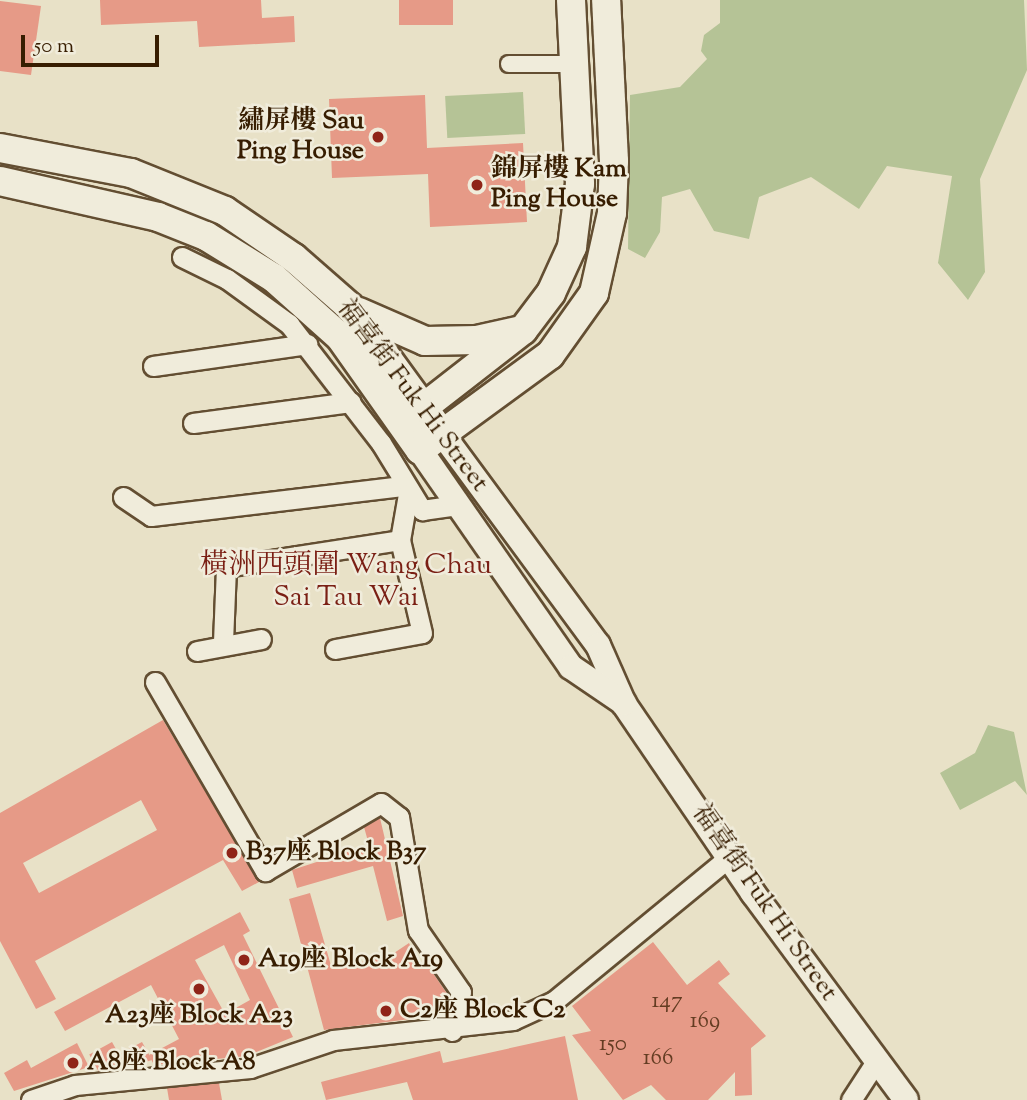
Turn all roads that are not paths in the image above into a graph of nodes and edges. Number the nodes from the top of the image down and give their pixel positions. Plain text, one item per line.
1 (571, 0) edge
2 (606, 0) edge
3 (509, 64) dead end
4 (574, 64) junction
5 (0, 148) edge
6 (0, 181) edge
7 (182, 257) dead end
8 (351, 307) junction
9 (523, 330) junction
10 (307, 344) junction
11 (153, 366) dead end
12 (351, 402) junction
13 (413, 416) junction
14 (193, 423) dead end
15 (432, 443) junction
16 (405, 490) junction
17 (123, 497) dead end
18 (456, 505) junction
19 (400, 540) junction
20 (261, 639) dead end
21 (223, 642) junction
22 (335, 649) dead end
23 (197, 651) dead end
24 (155, 682) dead end
25 (624, 704) junction
26 (729, 857) junction
27 (452, 1031) junction
28 (877, 1060) junction
29 (31, 1100) edge
30 (851, 1100) edge
31 (906, 1100) edge

1 - 4 main road
2 - 15 main road
3 - 4 street
4 - 9 main road
5 - 8 main road, 福喜街 Fuk Hi Street
6 - 13 main road, 福喜街 Fuk Hi Street
7 - 10 street
8 - 9 main road
8 - 13 main road, 福喜街 Fuk Hi Street
9 - 13 main road
10 - 11 street
10 - 12 street
12 - 14 street
12 - 16 street
13 - 15 main road, 福喜街 Fuk Hi Street
15 - 18 street, 福喜街 Fuk Hi Street
15 - 25 street, 福喜街 Fuk Hi Street
16 - 17 street
16 - 18 street
16 - 19 street
18 - 25 street, 福喜街 Fuk Hi Street
19 - 21 street
19 - 22 street
20 - 21 street
21 - 23 street
24 - 27 street
25 - 26 street, 福喜街 Fuk Hi Street
26 - 27 street
26 - 28 street, 福喜街 Fuk Hi Street
27 - 29 street
28 - 30 street
28 - 31 street, 福喜街 Fuk Hi Street

